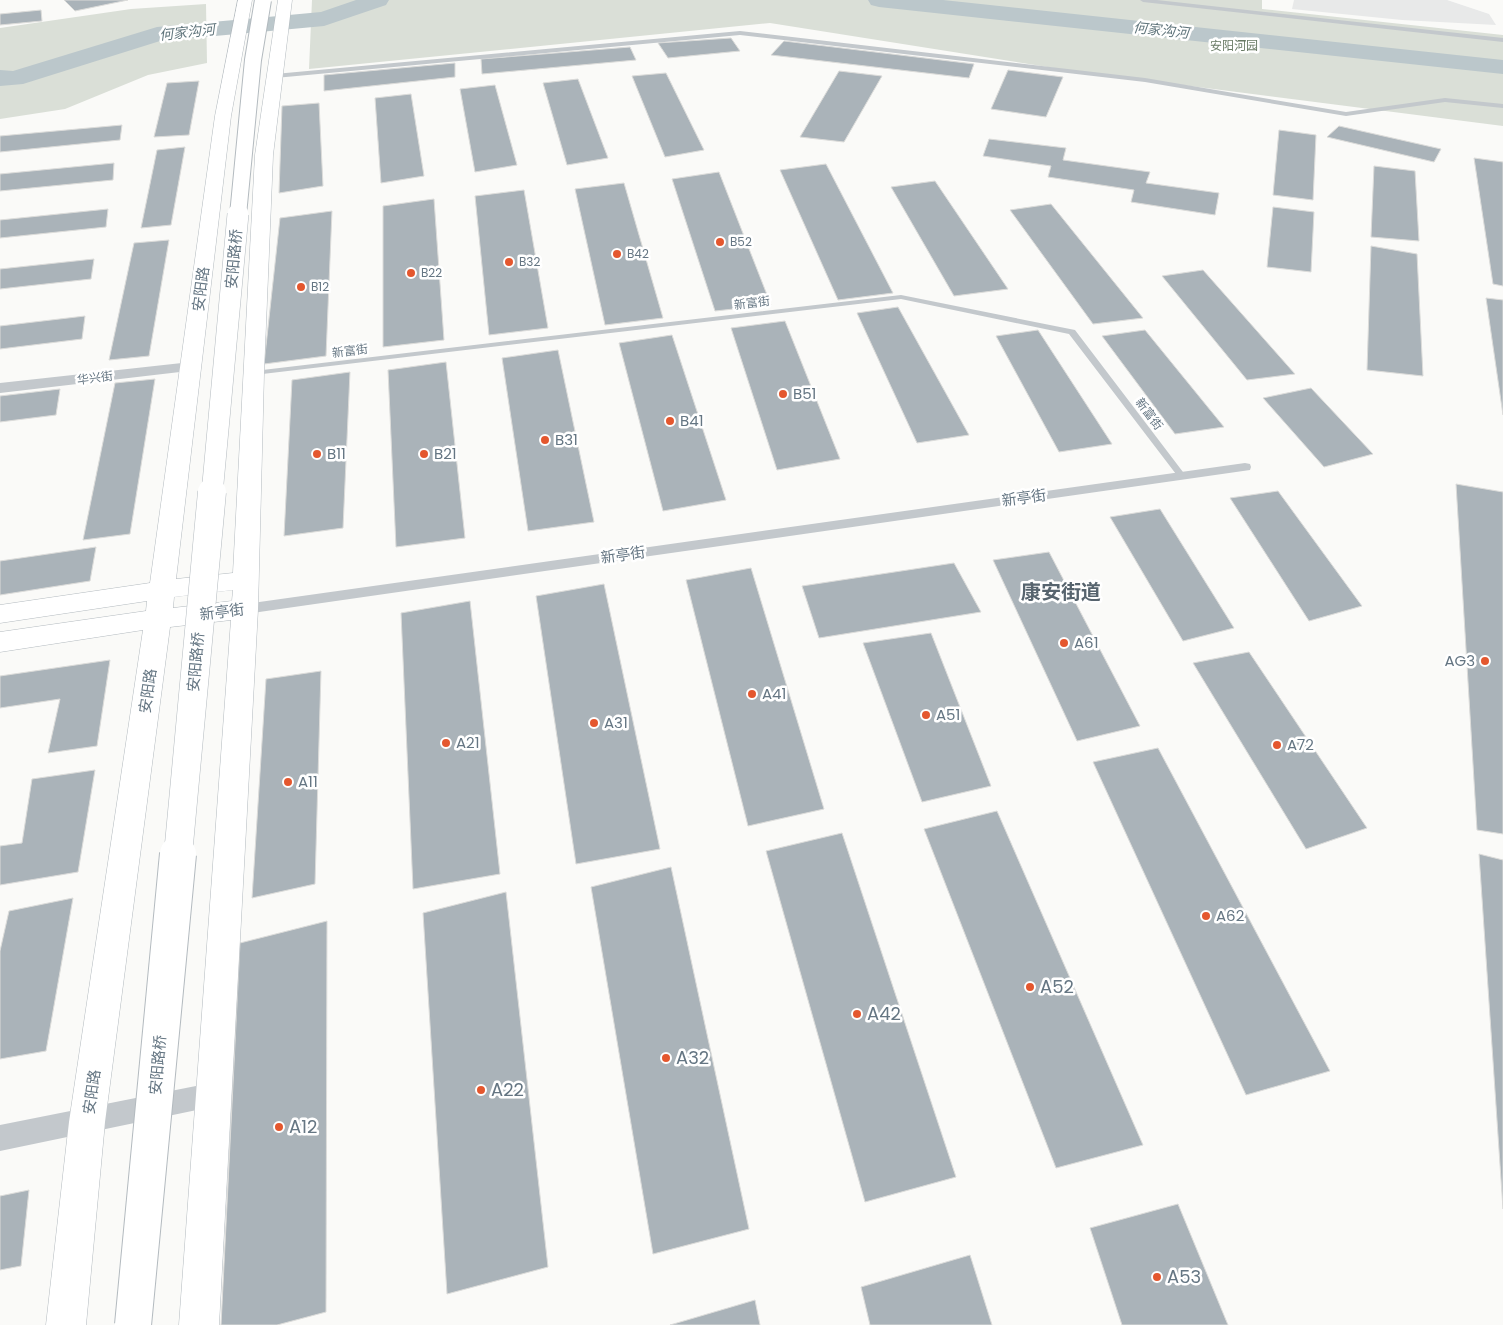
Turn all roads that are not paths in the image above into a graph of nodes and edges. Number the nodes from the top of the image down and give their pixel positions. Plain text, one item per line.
1 (251, 0) edge
2 (285, 0) edge
3 (1143, 0) edge
4 (1503, 40) edge
5 (275, 76) junction
6 (1503, 106) edge
7 (191, 367) junction
8 (252, 373) junction
9 (0, 388) edge
10 (1245, 467) dead end
11 (1182, 476) junction
12 (245, 594) junction
13 (160, 604) junction
14 (0, 614) edge
15 (0, 642) edge
16 (216, 1094) junction
17 (87, 1122) junction
18 (0, 1138) edge
19 (66, 1325) edge
20 (133, 1325) edge
21 (200, 1325) edge

1 - 7 main road, 安阳路
1 - 20 main road, 安阳路桥, bridge
2 - 5 main road
3 - 4 lane
5 - 6 lane
5 - 8 main road
7 - 9 street, 华兴街
7 - 13 main road, 安阳路
8 - 11 lane, 新富街
8 - 12 main road
10 - 11 street, 新亭街
11 - 12 street, 新亭街
12 - 13 main road, 新亭街
12 - 16 main road
13 - 14 main road
13 - 15 main road, 新亭街
13 - 17 main road, 安阳路
16 - 17 street
16 - 21 main road
17 - 18 street
17 - 19 main road, 安阳路

